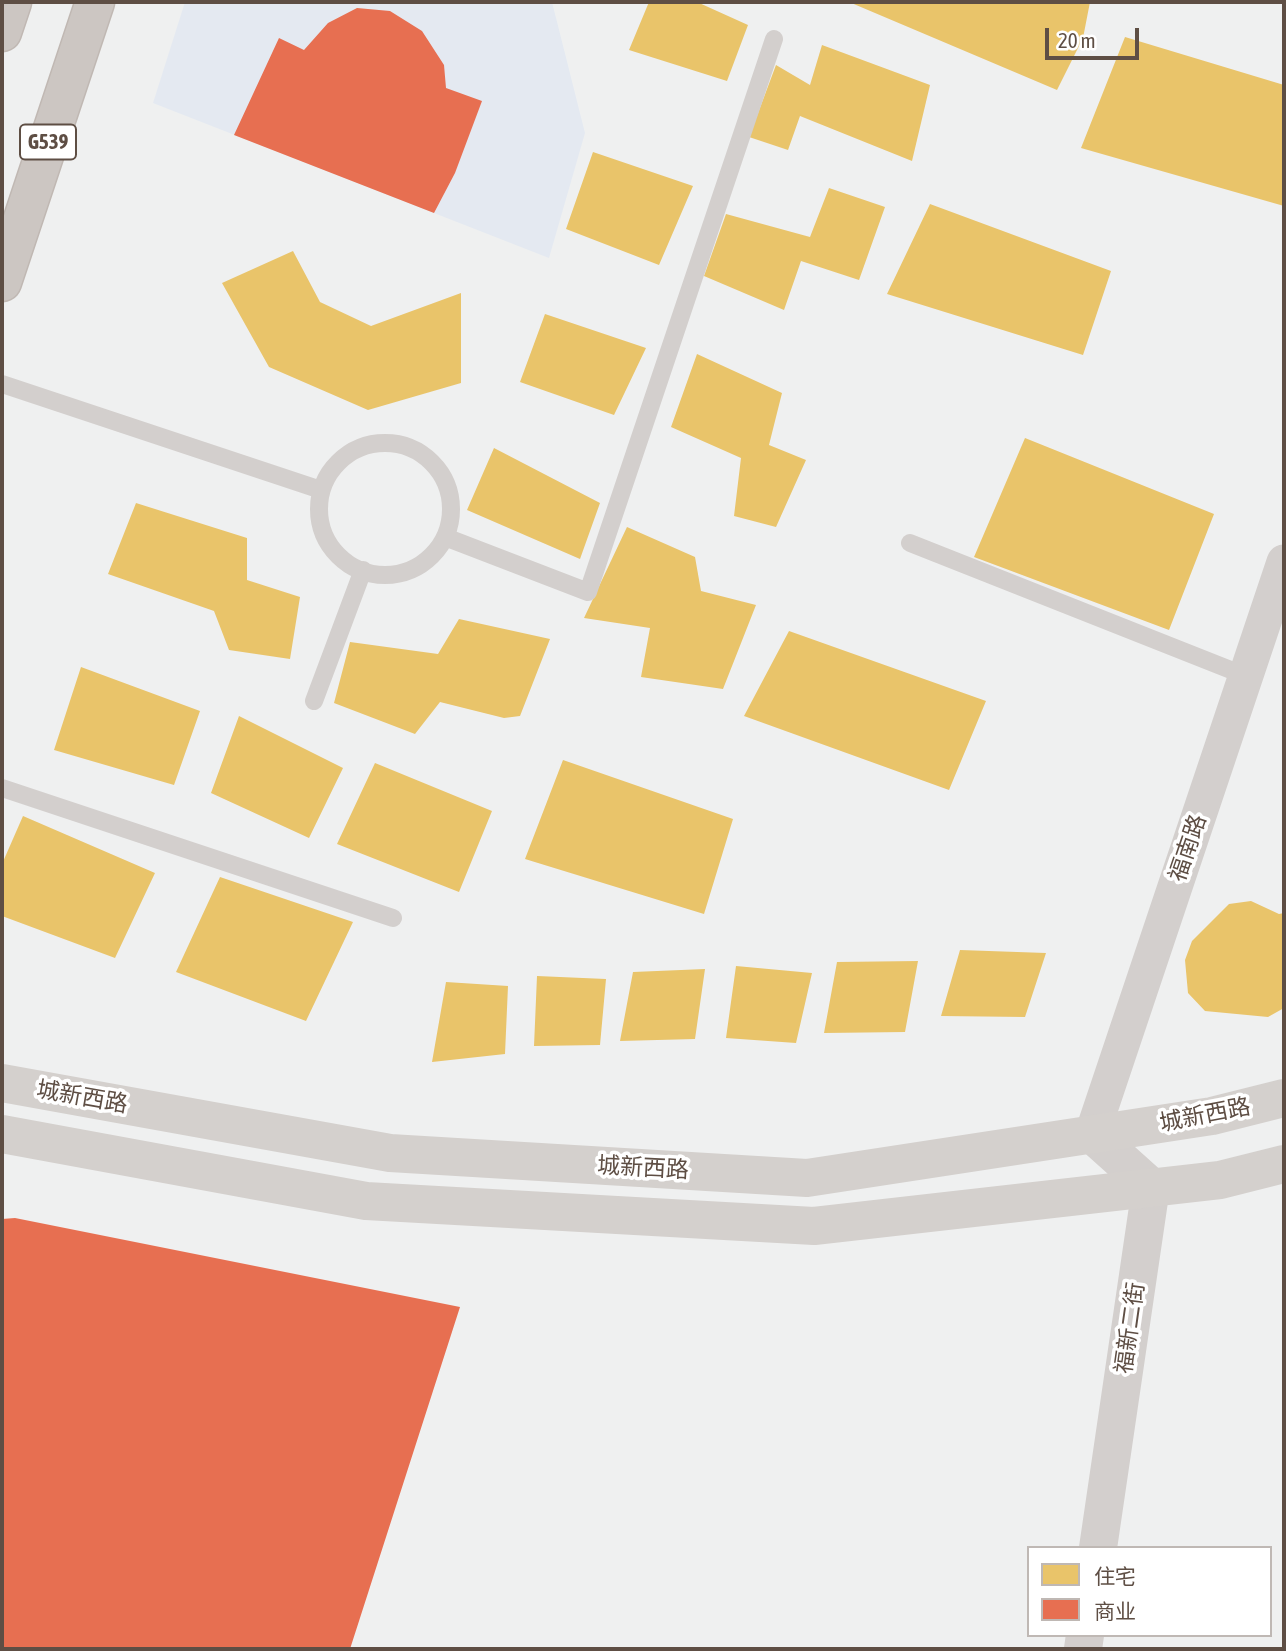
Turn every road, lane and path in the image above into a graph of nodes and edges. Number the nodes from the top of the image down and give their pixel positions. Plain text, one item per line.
1 (12, 2) edge
2 (95, 2) edge
3 (2, 32) edge
4 (774, 39) dead end
5 (2, 282) edge
6 (2, 384) edge
7 (321, 490) junction
8 (445, 537) junction
9 (910, 543) dead end
10 (1284, 562) edge
11 (363, 570) junction
12 (1246, 676) junction
13 (314, 701) dead end
14 (2, 788) edge
15 (393, 918) dead end
16 (11, 1079) edge
17 (1284, 1098) edge
18 (1092, 1134) junction
19 (13, 1140) edge
20 (1284, 1164) edge
21 (1151, 1187) junction
22 (1098, 1546) edge

1 - 3 highway
2 - 5 highway, G539
4 - 8 lane
6 - 7 lane
7 - 8 lane
7 - 11 lane
8 - 11 lane
9 - 12 lane
10 - 12 street, 福南路
11 - 13 lane
12 - 18 street, 福南路
14 - 15 lane
16 - 18 main road, 城新西路
17 - 18 main road, 城新西路
18 - 21 street
19 - 21 main road, 城新西路
20 - 21 main road, 城新西路
21 - 22 street, 福新二街

